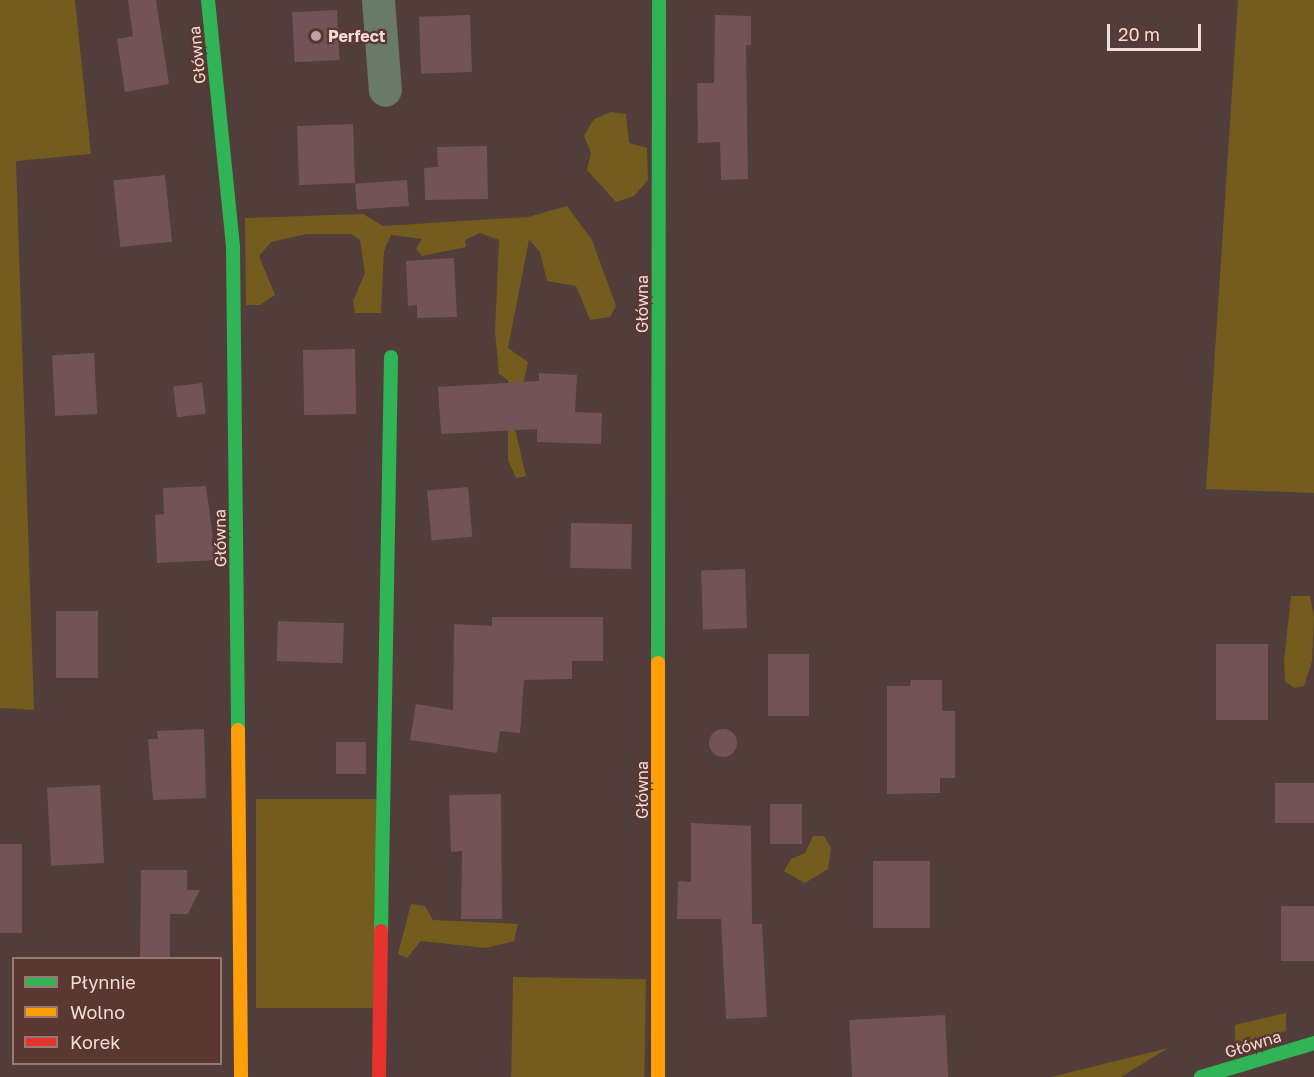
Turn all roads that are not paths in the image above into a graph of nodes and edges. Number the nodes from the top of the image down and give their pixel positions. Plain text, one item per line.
1 (208, 0) edge
2 (378, 0) edge
3 (659, 0) edge
4 (385, 90) dead end
5 (391, 357) dead end
6 (1314, 1043) edge
7 (241, 1077) edge
8 (379, 1077) edge
9 (658, 1077) edge
10 (1201, 1077) edge

1 - 7 street, Główna
2 - 4 street
3 - 9 street, Główna
5 - 8 street
6 - 10 street, Główna

